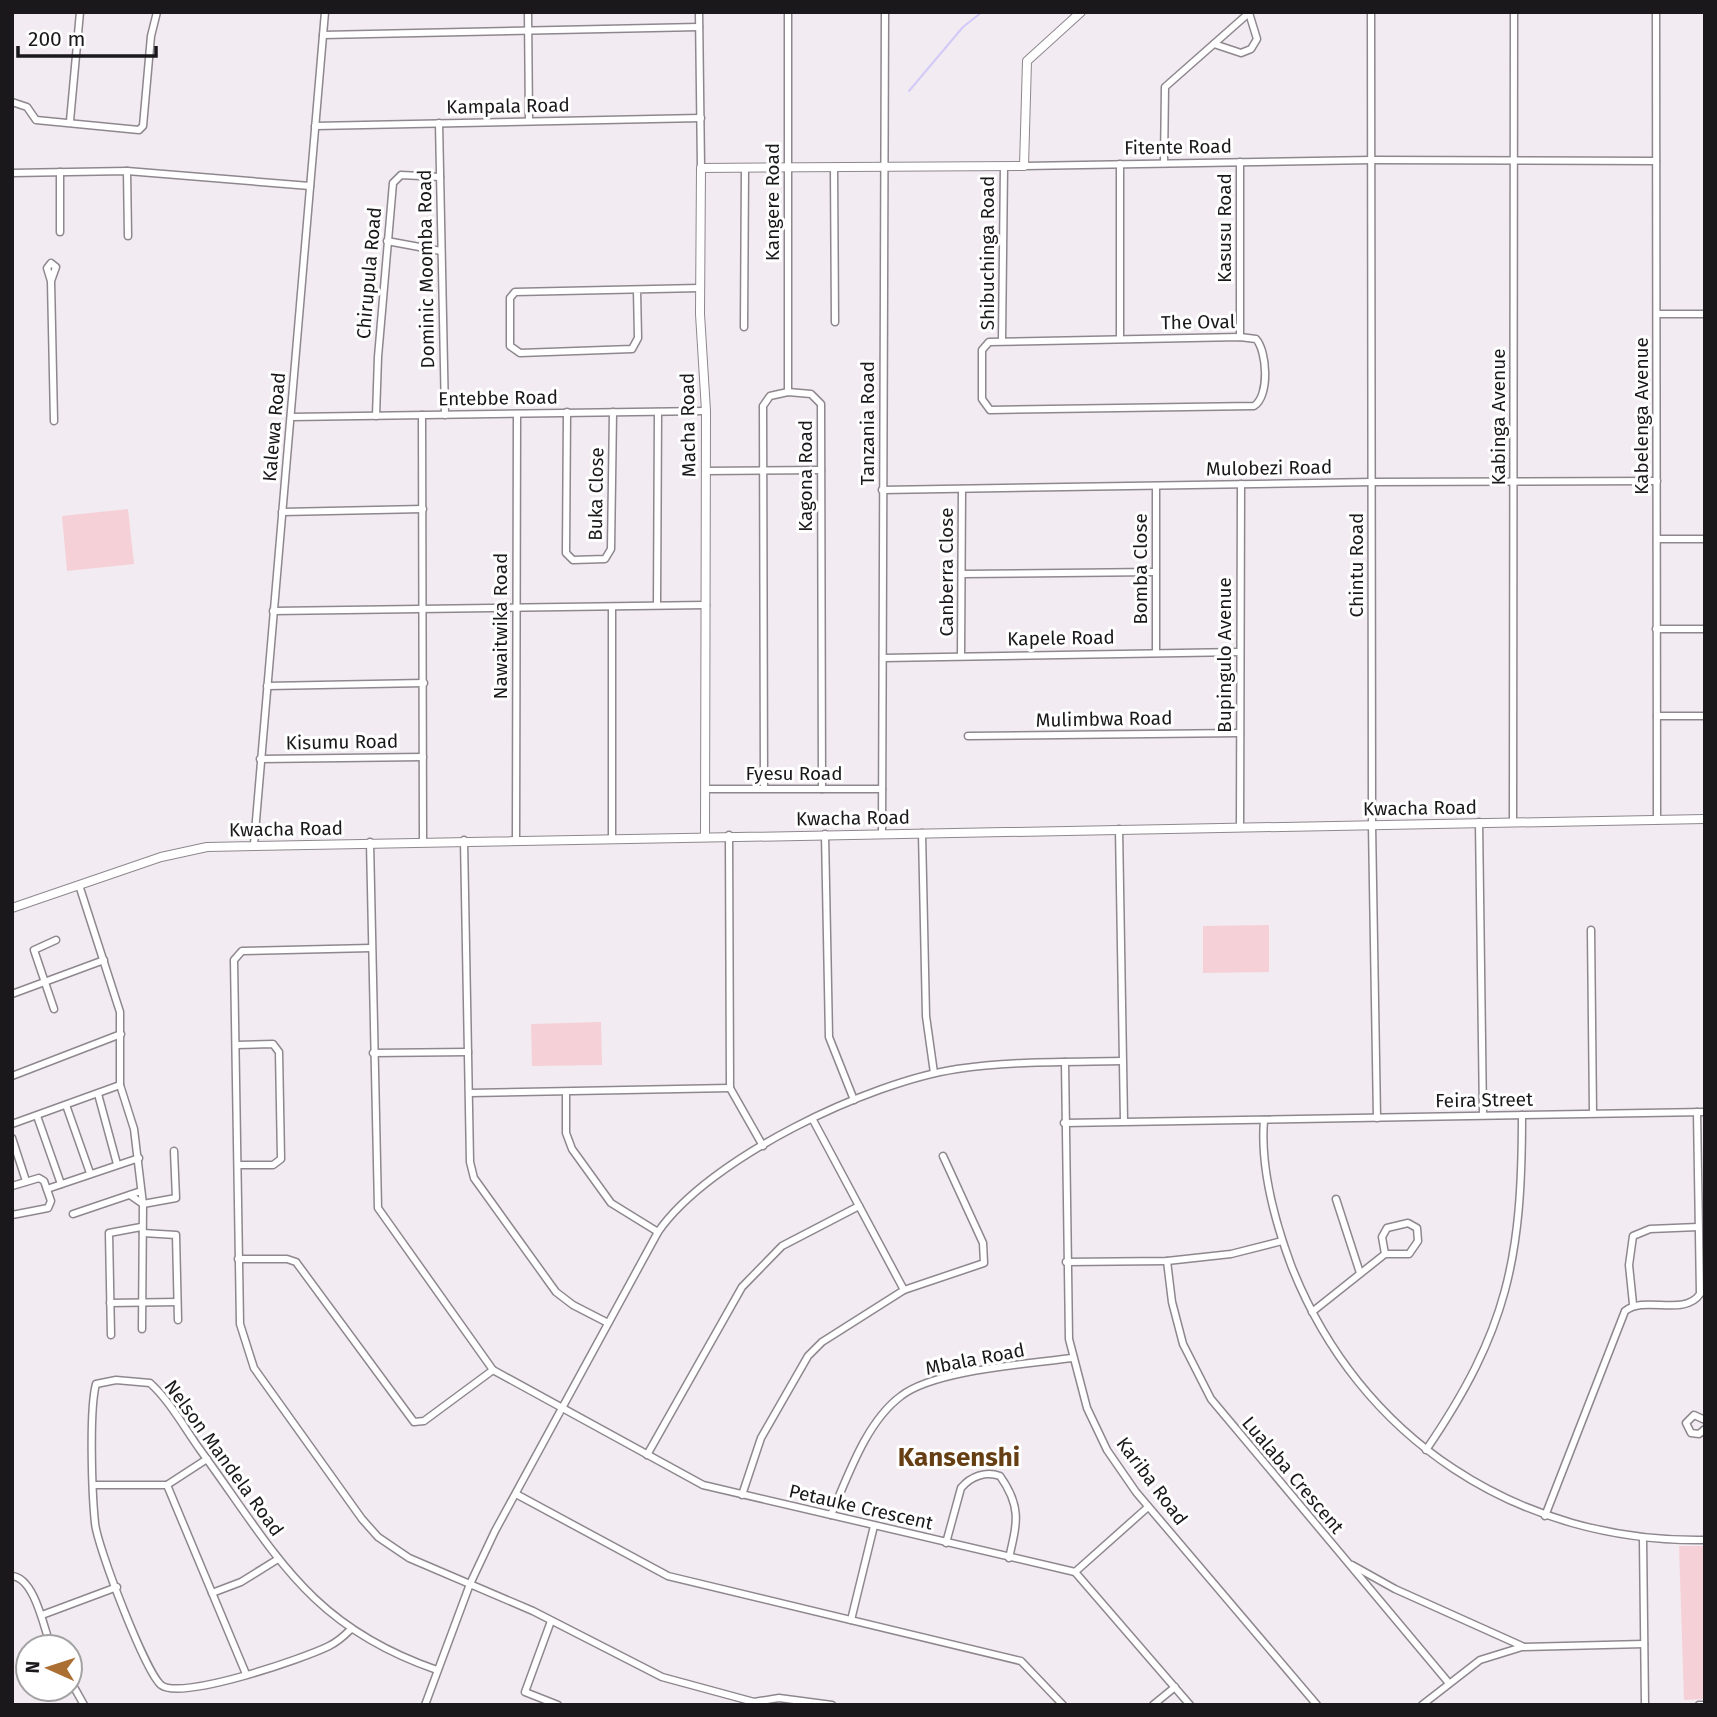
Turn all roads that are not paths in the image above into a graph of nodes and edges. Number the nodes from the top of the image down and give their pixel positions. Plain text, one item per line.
1 (79, 12) edge
2 (157, 12) edge
3 (325, 12) edge
4 (528, 12) edge
5 (699, 12) edge
6 (788, 12) edge
7 (885, 12) edge
8 (1081, 12) edge
9 (1371, 12) edge
10 (1514, 12) edge
11 (1656, 12) edge
12 (1249, 13) edge
13 (699, 27) junction
14 (528, 33) junction
15 (323, 35) junction
16 (1214, 44) junction
17 (12, 102) edge
18 (701, 118) junction
19 (70, 121) junction
20 (529, 121) junction
21 (439, 123) junction
22 (315, 126) junction
23 (1372, 160) junction
24 (1514, 160) junction
25 (1656, 160) junction
26 (1240, 162) junction
27 (1164, 163) junction
28 (1120, 164) junction
29 (1004, 166) junction
30 (1024, 166) junction
31 (701, 168) junction
32 (745, 168) junction
33 (788, 168) junction
34 (834, 168) junction
35 (883, 168) junction
36 (127, 171) junction
37 (60, 172) junction
38 (12, 173) edge
39 (440, 177) junction
40 (310, 186) junction
41 (60, 232) dead end
42 (128, 236) dead end
43 (387, 241) junction
44 (442, 250) junction
45 (51, 281) dead end
46 (700, 288) junction
47 (637, 290) junction
48 (1657, 314) junction
49 (1705, 314) edge
50 (835, 322) dead end
51 (744, 327) dead end
52 (1240, 337) junction
53 (1120, 338) junction
54 (1002, 340) junction
55 (788, 392) junction
56 (706, 411) junction
57 (567, 412) junction
58 (613, 412) junction
59 (658, 412) junction
60 (517, 414) junction
61 (422, 415) junction
62 (445, 415) junction
63 (376, 416) junction
64 (290, 417) junction
65 (54, 421) dead end
66 (821, 470) junction
67 (706, 471) junction
68 (763, 471) junction
69 (1513, 481) junction
70 (1657, 481) junction
71 (1372, 482) junction
72 (1241, 484) junction
73 (1156, 486) junction
74 (962, 489) junction
75 (882, 490) junction
76 (423, 509) junction
77 (282, 512) junction
78 (1657, 538) junction
79 (1705, 539) edge
80 (1155, 572) junction
81 (963, 574) junction
82 (657, 605) junction
83 (706, 605) junction
84 (516, 607) junction
85 (612, 607) junction
86 (424, 609) junction
87 (273, 611) junction
88 (1656, 629) junction
89 (1705, 629) edge
90 (1156, 652) junction
91 (1240, 652) junction
92 (961, 656) junction
93 (883, 658) junction
94 (424, 683) junction
95 (267, 686) junction
96 (1657, 716) junction
97 (1705, 716) edge
98 (1240, 733) junction
99 (968, 736) dead end
100 (423, 757) junction
101 (260, 759) junction
102 (764, 788) junction
103 (706, 789) junction
104 (822, 789) junction
105 (882, 789) junction
106 (1705, 819) edge
107 (1657, 820) junction
108 (1479, 822) junction
109 (1513, 822) junction
110 (1372, 825) junction
111 (1240, 827) junction
112 (1119, 830) junction
113 (882, 833) junction
114 (922, 833) junction
115 (825, 834) junction
116 (729, 835) junction
117 (705, 836) junction
118 (612, 838) junction
119 (516, 839) junction
120 (464, 840) junction
121 (424, 841) junction
122 (370, 842) junction
123 (254, 844) junction
124 (79, 885) junction
125 (12, 908) edge
126 (1591, 930) dead end
127 (56, 940) dead end
128 (371, 948) junction
129 (104, 960) junction
130 (45, 982) junction
131 (12, 994) edge
132 (54, 1009) dead end
133 (121, 1034) junction
134 (236, 1045) junction
135 (468, 1052) junction
136 (373, 1053) junction
137 (1122, 1061) junction
138 (1065, 1062) junction
139 (934, 1073) junction
140 (12, 1076) edge
141 (120, 1084) junction
142 (730, 1088) junction
143 (566, 1092) junction
144 (470, 1093) junction
145 (98, 1094) junction
146 (854, 1100) junction
147 (66, 1105) junction
148 (1701, 1112) edge
149 (1593, 1113) junction
150 (1483, 1115) junction
151 (1522, 1115) junction
152 (37, 1116) junction
153 (1377, 1118) junction
154 (1264, 1119) junction
155 (813, 1120) junction
156 (1124, 1121) junction
157 (1065, 1123) junction
158 (12, 1124) edge
159 (12, 1138) edge
160 (763, 1146) junction
161 (174, 1151) dead end
162 (943, 1156) dead end
163 (139, 1158) junction
164 (117, 1164) junction
165 (238, 1165) junction
166 (90, 1173) junction
167 (26, 1181) junction
168 (61, 1184) junction
169 (12, 1186) edge
170 (47, 1189) junction
171 (141, 1191) junction
172 (130, 1195) junction
173 (1336, 1199) dead end
174 (143, 1204) junction
175 (859, 1206) junction
176 (73, 1214) dead end
177 (12, 1215) edge
178 (1699, 1227) junction
179 (142, 1230) junction
180 (657, 1232) junction
181 (1282, 1241) junction
182 (1385, 1254) junction
183 (238, 1259) junction
184 (1167, 1261) junction
185 (1066, 1262) junction
186 (1360, 1273) junction
187 (904, 1290) junction
188 (144, 1302) junction
189 (177, 1302) junction
190 (110, 1303) junction
191 (1633, 1304) junction
192 (1312, 1311) junction
193 (178, 1320) dead end
194 (608, 1323) junction
195 (142, 1329) dead end
196 (111, 1335) dead end
197 (1072, 1357) junction
198 (493, 1370) junction
199 (562, 1408) junction
200 (1705, 1420) edge
201 (1705, 1429) edge
202 (1426, 1450) junction
203 (647, 1455) junction
204 (207, 1459) junction
205 (94, 1485) junction
206 (167, 1485) junction
207 (516, 1494) junction
208 (742, 1494) junction
209 (1147, 1507) junction
210 (831, 1515) junction
211 (1545, 1516) junction
212 (874, 1526) junction
213 (1643, 1539) junction
214 (1705, 1541) edge
215 (946, 1543) junction
216 (1009, 1558) junction
217 (278, 1559) junction
218 (1347, 1563) junction
219 (1075, 1572) junction
220 (12, 1576) edge
221 (1374, 1579) junction
222 (470, 1584) junction
223 (117, 1587) junction
224 (1367, 1587) junction
225 (212, 1593) junction
226 (42, 1615) junction
227 (851, 1620) junction
228 (551, 1621) junction
229 (350, 1630) junction
230 (47, 1633) edge
231 (1644, 1644) junction
232 (1522, 1647) junction
233 (437, 1670) junction
234 (246, 1674) junction
235 (1448, 1682) junction
236 (1174, 1687) junction
237 (424, 1704) edge
238 (558, 1705) edge
239 (832, 1705) edge
240 (1063, 1705) edge
241 (1153, 1705) edge
242 (1190, 1705) edge
243 (1317, 1705) edge
244 (1423, 1705) edge
245 (1645, 1705) edge
246 (1699, 1705) edge
247 (1705, 1705) edge

1 - 19 street
2 - 19 street
3 - 15 street, Kalewa Road
4 - 14 street
5 - 13 street, Macha Road
6 - 33 street, Kangere Road
7 - 35 street, Tanzania Road
8 - 30 main road
9 - 23 street, Chintu Road
10 - 24 street, Kabinga Avenue
11 - 25 street, Kabelenga Avenue
12 - 16 street
12 - 16 street
13 - 14 street
13 - 18 street, Macha Road
14 - 15 street
14 - 20 street
15 - 22 street, Kalewa Road
16 - 27 street
17 - 19 street
18 - 20 street, Kampala Road
18 - 31 street, Macha Road
20 - 21 street, Kampala Road
21 - 22 street, Kampala Road
21 - 39 street, Dominic Moomba Road
22 - 40 street, Kalewa Road
23 - 24 street, Fitente Road
23 - 26 street, Fitente Road
23 - 71 street, Chintu Road
24 - 25 street, Fitente Road
24 - 69 street, Kabinga Avenue
25 - 48 street, Kabelenga Avenue
26 - 27 street, Fitente Road
26 - 52 street, Kasusu Road
27 - 28 street, Fitente Road
28 - 30 street, Fitente Road
28 - 53 street
29 - 30 main road, Fitente Road
29 - 35 main road, Fitente Road
29 - 54 street, Shibuchinga Road
31 - 32 main road, Fitente Road
31 - 46 main road, Macha Road
32 - 33 main road, Fitente Road
32 - 51 street
33 - 34 main road, Fitente Road
33 - 55 street, Kangere Road
34 - 35 main road, Fitente Road
34 - 50 street
35 - 75 street, Tanzania Road
36 - 37 street
36 - 40 street
36 - 42 street
37 - 38 street
37 - 41 street
39 - 43 street, Chirupula Road
39 - 44 street, Dominic Moomba Road
40 - 64 street, Kalewa Road
43 - 44 street
43 - 63 street, Chirupula Road
44 - 62 street, Dominic Moomba Road
45 - 65 street
46 - 47 street
46 - 56 main road, Macha Road
47 - 47 street
48 - 49 street
48 - 70 street, Kabelenga Avenue
52 - 53 street, The Oval
52 - 54 street, The Oval
53 - 54 street, The Oval
55 - 66 street, Kagona Road
55 - 68 street, Kagona Road
56 - 59 street, Entebbe Road
56 - 67 main road, Macha Road
57 - 58 street, Entebbe Road
57 - 58 street, Buka Close
57 - 60 street, Entebbe Road
58 - 59 street, Entebbe Road
59 - 82 street
60 - 62 street, Entebbe Road
60 - 84 street, Nawaitwika Road
61 - 62 street, Entebbe Road
61 - 63 street, Entebbe Road
61 - 76 street
63 - 64 street, Entebbe Road
64 - 77 street, Kalewa Road
66 - 68 street
66 - 104 street, Kagona Road
67 - 68 street
67 - 83 main road, Macha Road
68 - 102 street, Kagona Road
69 - 70 street, Mulobezi Road
69 - 71 street, Mulobezi Road
69 - 109 street, Kabinga Avenue
70 - 78 street, Kabelenga Avenue
71 - 72 street, Mulobezi Road
71 - 110 street, Chintu Road
72 - 73 street, Mulobezi Road
72 - 91 street, Bupingulo Avenue
73 - 74 street, Mulobezi Road
73 - 80 street, Bomba Close
74 - 75 street, Mulobezi Road
74 - 81 street, Canberra Close
75 - 93 street, Tanzania Road
76 - 77 street
76 - 86 street
77 - 87 street, Kalewa Road
78 - 79 street
78 - 88 street, Kabelenga Avenue
80 - 81 street
80 - 90 street, Bomba Close
81 - 92 street, Canberra Close
82 - 83 street
82 - 85 street
83 - 103 main road, Macha Road
84 - 85 street
84 - 86 street
84 - 119 street, Nawaitwika Road
85 - 118 street
86 - 87 street
86 - 94 street
87 - 95 street, Kalewa Road
88 - 89 street
88 - 96 street, Kabelenga Avenue
90 - 91 street, Kapele Road
90 - 92 street, Kapele Road
91 - 98 street, Bupingulo Avenue
92 - 93 street, Kapele Road
93 - 105 street, Tanzania Road
94 - 95 street
94 - 100 street
95 - 101 street, Kalewa Road
96 - 97 street
96 - 107 street, Kabelenga Avenue
98 - 99 street, Mulimbwa Road
98 - 111 street, Bupingulo Avenue
100 - 101 street, Kisumu Road
100 - 121 street
101 - 123 street, Kalewa Road
102 - 103 street, Fyesu Road
102 - 104 street, Fyesu Road
103 - 117 main road, Macha Road
104 - 105 street, Fyesu Road
105 - 113 street, Tanzania Road
106 - 107 main road, Kwacha Road
107 - 109 main road, Kwacha Road
108 - 109 main road, Kwacha Road
108 - 110 main road, Kwacha Road
108 - 150 street
110 - 111 main road, Kwacha Road
110 - 153 street, Chintu Road
111 - 112 main road, Kwacha Road
112 - 114 main road, Kwacha Road
112 - 137 street
113 - 114 main road, Kwacha Road
113 - 115 main road, Kwacha Road
114 - 139 street
115 - 116 main road, Kwacha Road
115 - 146 street
116 - 117 main road, Kwacha Road
116 - 142 street
117 - 118 main road, Kwacha Road
118 - 119 main road, Kwacha Road
119 - 120 main road, Kwacha Road
120 - 121 main road, Kwacha Road
120 - 135 street
121 - 122 main road, Kwacha Road
122 - 123 main road, Kwacha Road
122 - 128 street
123 - 124 main road, Kwacha Road
124 - 125 main road, Kwacha Road
124 - 129 street
126 - 149 street
127 - 130 street
128 - 134 street
128 - 136 street
129 - 130 street
129 - 133 street
130 - 131 street
130 - 132 street
133 - 140 street
133 - 141 street
134 - 165 street
134 - 165 street
135 - 136 street
135 - 144 street
136 - 198 street
137 - 138 street
137 - 156 street
138 - 139 street
138 - 157 street, Kariba Road
139 - 146 street
141 - 145 street
141 - 163 street
142 - 143 street
142 - 160 street
143 - 144 street
143 - 180 street
144 - 194 street
145 - 147 street
145 - 164 street
146 - 155 street
147 - 152 street
147 - 166 street
148 - 149 street, Feira Street
148 - 178 street
149 - 151 street, Feira Street
150 - 151 street, Feira Street
150 - 153 street, Feira Street
151 - 202 street
152 - 158 street
152 - 168 street
153 - 154 street, Feira Street
154 - 156 street, Feira Street
154 - 181 street
155 - 160 street
155 - 175 street
156 - 157 street, Feira Street
157 - 185 street, Kariba Road
159 - 167 street
160 - 180 street
161 - 174 street
162 - 187 street
163 - 164 street
163 - 171 street
164 - 166 street
165 - 183 street
166 - 168 street
167 - 169 street
167 - 170 street
168 - 170 street
170 - 177 street
171 - 172 street
171 - 174 street
172 - 174 street
172 - 176 street
173 - 186 street
174 - 179 street
175 - 187 street
175 - 203 street
178 - 191 street
178 - 191 street
179 - 188 street
179 - 189 street
179 - 190 street
180 - 194 street
181 - 184 street
181 - 192 street
182 - 182 street
182 - 186 street
183 - 198 street
183 - 222 street
184 - 185 street
184 - 218 street, Lualaba Crescent
185 - 197 street, Kariba Road
186 - 192 street
187 - 208 street
188 - 189 street
188 - 190 street
188 - 195 street
189 - 193 street
190 - 196 street
191 - 211 street
192 - 202 street
194 - 199 street
197 - 209 street, Kariba Road
197 - 210 street, Mbala Road
198 - 199 street, Petauke Crescent
199 - 203 street, Petauke Crescent
199 - 207 street
200 - 201 street
202 - 211 street
203 - 208 street, Petauke Crescent
204 - 205 street, Nelson Mandela Road
204 - 206 street
204 - 217 street, Nelson Mandela Road
205 - 206 street
205 - 223 street, Nelson Mandela Road
206 - 225 street
207 - 222 street
207 - 227 street
208 - 210 street, Petauke Crescent
209 - 219 street
209 - 243 street, Kariba Road
210 - 212 street, Petauke Crescent
211 - 213 street
212 - 215 street, Petauke Crescent
212 - 227 street
213 - 214 street
213 - 231 street
215 - 216 street, Petauke Crescent
215 - 216 street
216 - 219 street, Petauke Crescent
217 - 225 street
217 - 229 street, Nelson Mandela Road
218 - 221 street
218 - 224 street, Lualaba Crescent
219 - 236 street
220 - 226 street
221 - 224 street
221 - 232 street
222 - 228 street
222 - 233 street
223 - 226 street
223 - 234 street, Nelson Mandela Road
224 - 235 street, Lualaba Crescent
225 - 234 street
226 - 230 street
227 - 240 street
228 - 238 street
228 - 239 street
229 - 233 street, Nelson Mandela Road
229 - 234 street, Nelson Mandela Road
231 - 232 street
231 - 245 street
232 - 235 street
233 - 237 street
235 - 244 street
236 - 241 street
236 - 242 street
246 - 247 street

